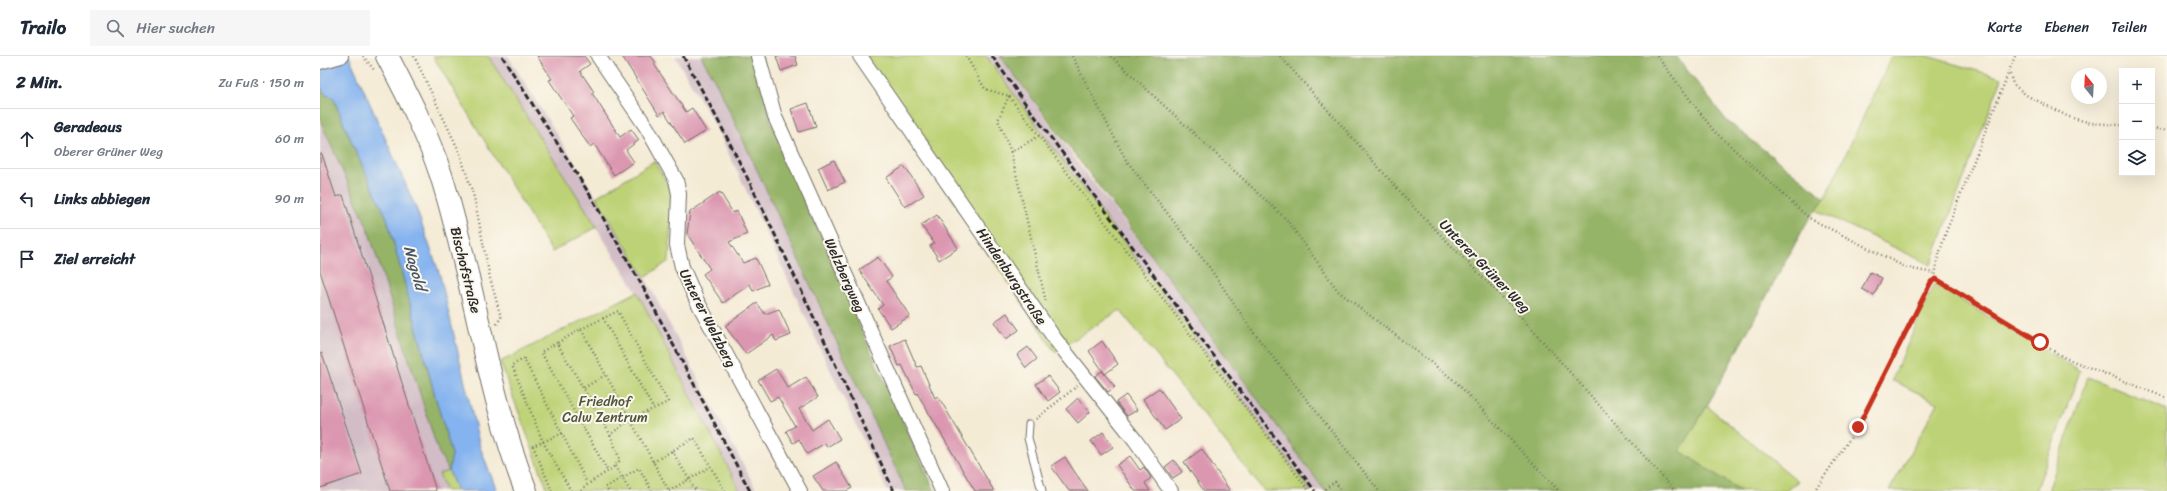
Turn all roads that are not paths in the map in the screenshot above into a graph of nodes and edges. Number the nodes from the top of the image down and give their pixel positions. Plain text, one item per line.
1 (341, 56) edge
2 (387, 56) edge
3 (598, 56) edge
4 (758, 56) edge
5 (860, 56) edge
6 (320, 62) edge
7 (1029, 424) road end
8 (526, 491) edge
9 (800, 491) edge
10 (942, 491) edge
11 (1042, 491) edge
12 (1171, 491) edge

1 - 6 street
2 - 8 main road, Bischofstraße
3 - 9 street, Unterer Welzberg
4 - 10 street, Welzbergweg
5 - 12 street, Hindenburgstraße
7 - 11 lane

